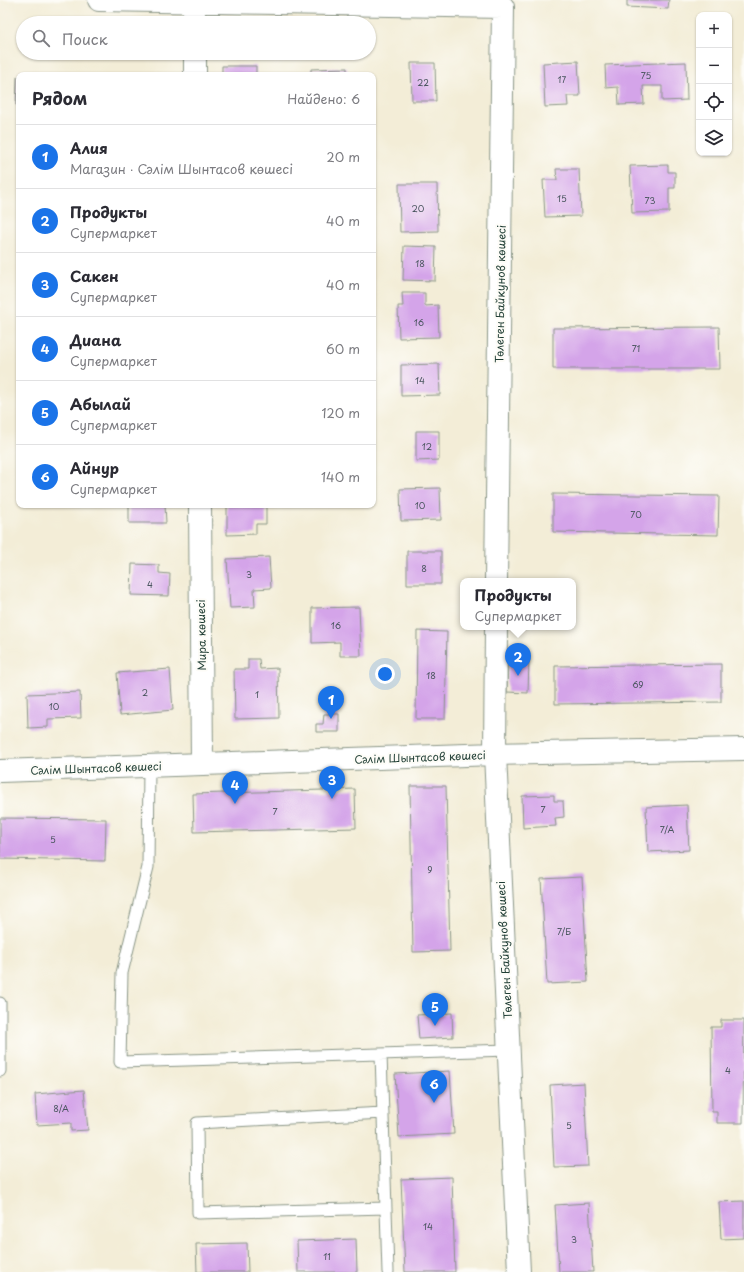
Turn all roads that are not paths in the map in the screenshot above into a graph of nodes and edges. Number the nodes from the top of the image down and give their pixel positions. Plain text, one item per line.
1 (98, 0) edge
2 (194, 2) junction
3 (506, 3) edge
4 (194, 16) edge
5 (195, 60) edge
6 (195, 72) edge
7 (200, 508) edge
8 (496, 578) edge
9 (496, 630) edge
10 (744, 748) edge
11 (495, 754) junction
12 (202, 764) junction
13 (149, 766) junction
14 (0, 771) edge
15 (0, 1003) edge
16 (509, 1050) junction
17 (381, 1054) junction
18 (0, 1071) edge
19 (383, 1113) junction
20 (386, 1208) junction
21 (388, 1272) edge
22 (519, 1272) edge

1 - 2 street
2 - 3 street
2 - 4 street
3 - 8 street, Төлеген Байкунов көшесі
5 - 6 street
7 - 12 street, Мира көшесі
9 - 11 street, Төлеген Байкунов көшесі
10 - 11 street, Сәлім Шынтасов көшесі
11 - 12 street, Сәлім Шынтасов көшесі
11 - 16 street, Төлеген Байкунов көшесі
12 - 13 street, Сәлім Шынтасов көшесі
13 - 14 street, Сәлім Шынтасов көшесі
13 - 17 lane
15 - 18 lane
16 - 17 lane
16 - 22 street, Төлеген Байкунов көшесі
17 - 19 lane
19 - 20 lane
19 - 20 lane
20 - 21 lane

